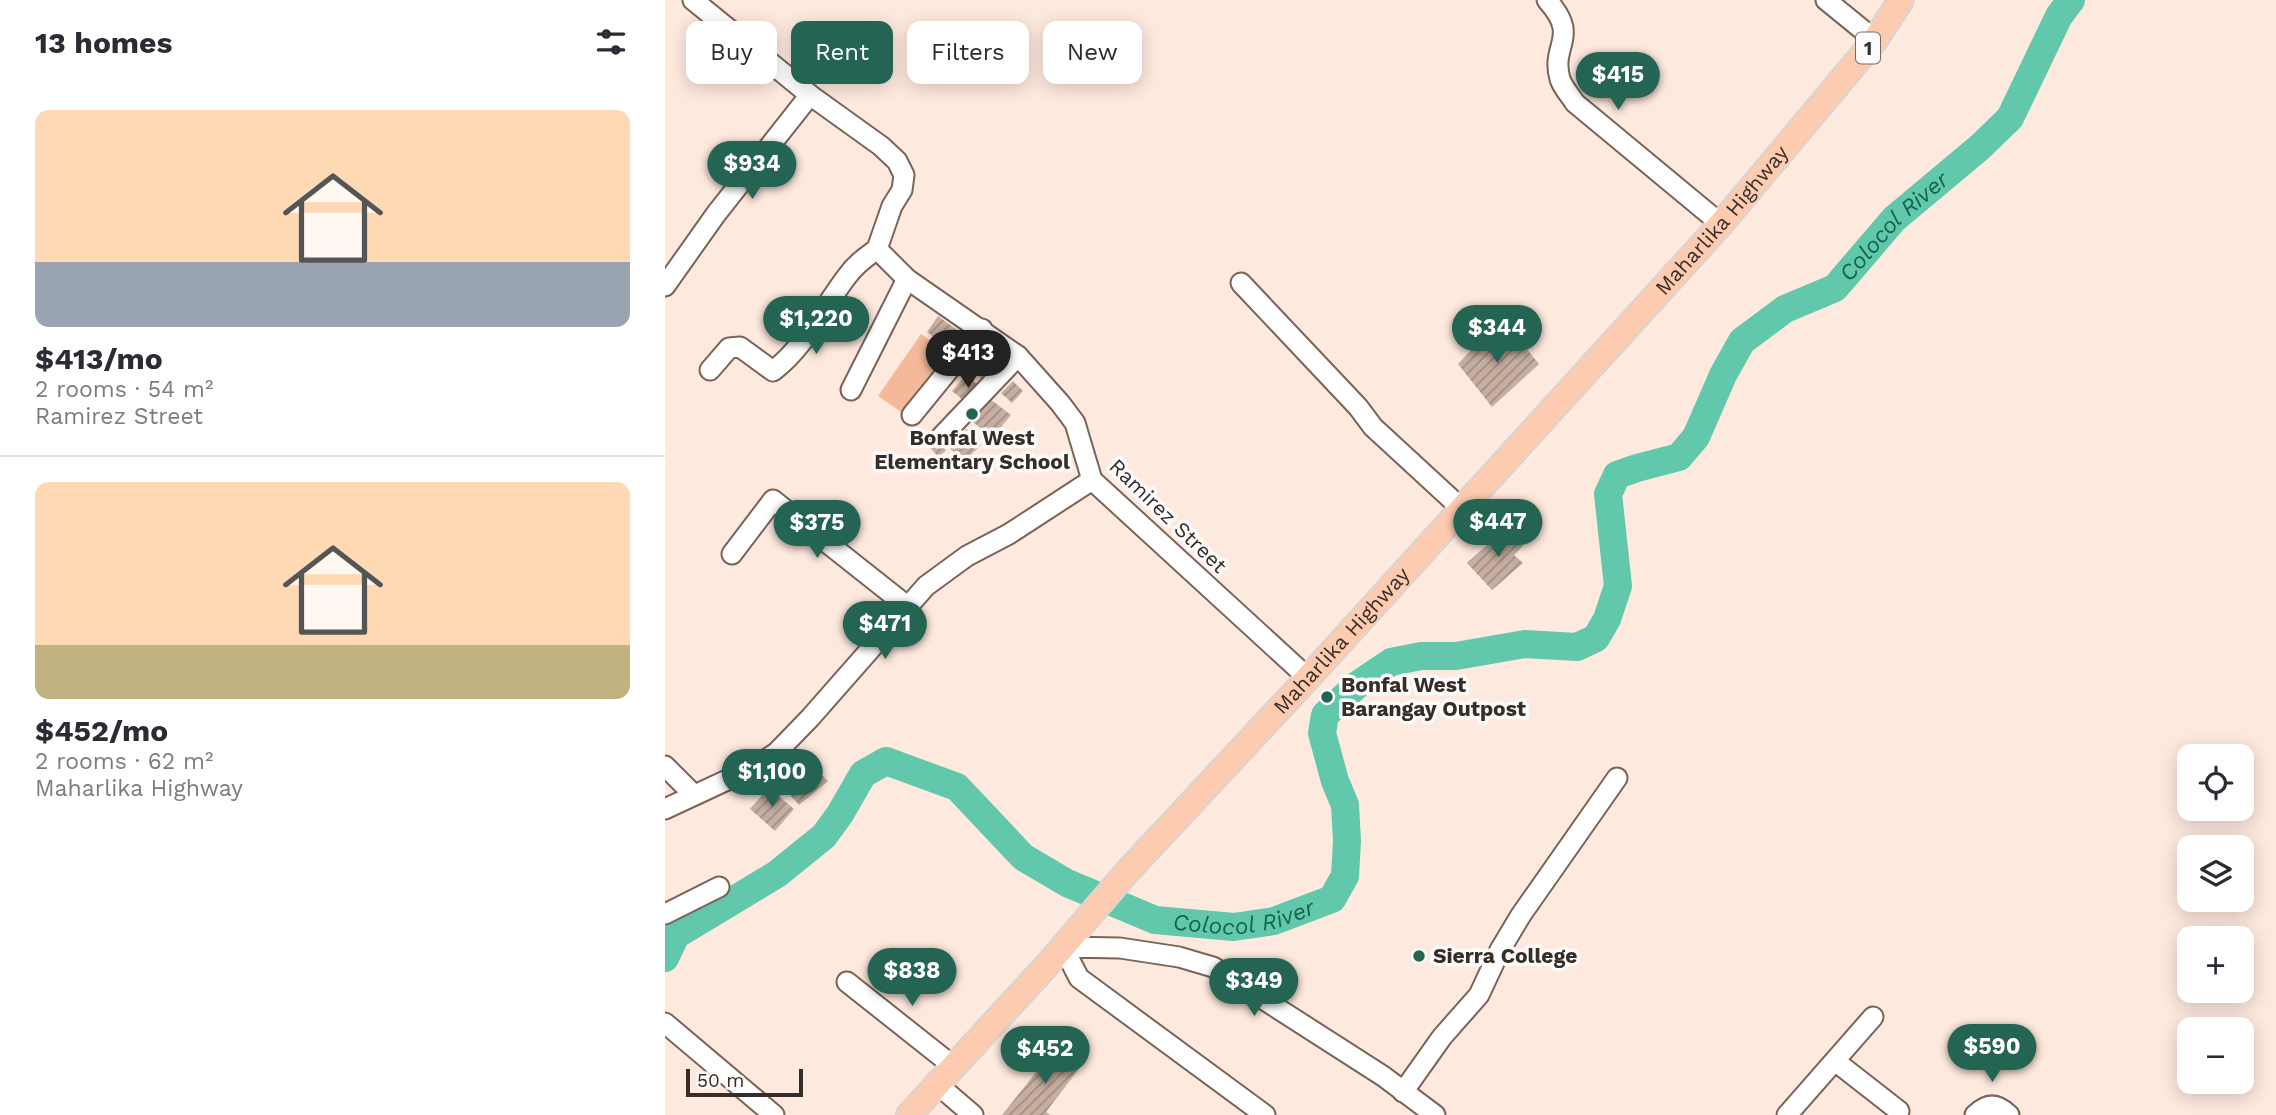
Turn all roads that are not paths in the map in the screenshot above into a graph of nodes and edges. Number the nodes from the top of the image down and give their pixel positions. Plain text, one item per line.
1 (693, 0) edge
2 (1547, 0) edge
3 (1826, 0) edge
4 (1901, 0) edge
5 (1875, 40) junction
6 (810, 95) junction
7 (1721, 224) junction
8 (877, 249) junction
9 (907, 279) junction
10 (1241, 283) dead end
11 (665, 286) edge
12 (982, 329) junction
13 (1018, 356) junction
14 (710, 370) dead end
15 (851, 390) dead end
16 (912, 415) dead end
17 (941, 438) dead end
18 (1092, 480) junction
19 (1462, 509) junction
20 (732, 554) dead end
21 (907, 606) junction
22 (1308, 678) junction
23 (665, 765) edge
24 (1617, 778) dead end
25 (694, 796) junction
26 (665, 809) edge
27 (719, 887) dead end
28 (665, 914) edge
29 (1063, 947) junction
30 (847, 982) dead end
31 (1873, 1017) dead end
32 (665, 1023) edge
33 (1835, 1061) junction
34 (945, 1075) junction
35 (1403, 1091) junction
36 (1899, 1111) dead end
37 (774, 1115) edge
38 (909, 1115) edge
39 (973, 1115) edge
40 (1265, 1115) edge
41 (1435, 1115) edge
42 (1787, 1115) edge
43 (1975, 1115) edge
44 (2009, 1115) edge

1 - 6 street
2 - 7 street
3 - 5 street
4 - 5 main road, Maharlika Highway / 1
5 - 7 main road, Maharlika Highway / 1
6 - 8 street
6 - 11 street
7 - 19 main road, Maharlika Highway / 1
8 - 9 street, Ramirez Street
8 - 14 street
9 - 12 street, Ramirez Street
9 - 15 street
10 - 19 street
12 - 13 street, Ramirez Street
12 - 16 street
13 - 17 street
13 - 18 street, Ramirez Street
18 - 21 street
18 - 22 street, Ramirez Street
19 - 22 main road, Maharlika Highway / 1
20 - 21 street
21 - 25 street
22 - 29 main road, Maharlika Highway / 1
23 - 25 street
24 - 35 street
25 - 26 street
27 - 28 street
29 - 34 main road, Maharlika Highway / 1
29 - 35 street
29 - 40 street
30 - 34 street
31 - 33 street
32 - 37 street
33 - 36 street
33 - 42 street
34 - 38 main road, Maharlika Highway / 1
34 - 39 street
35 - 41 street
43 - 44 street

